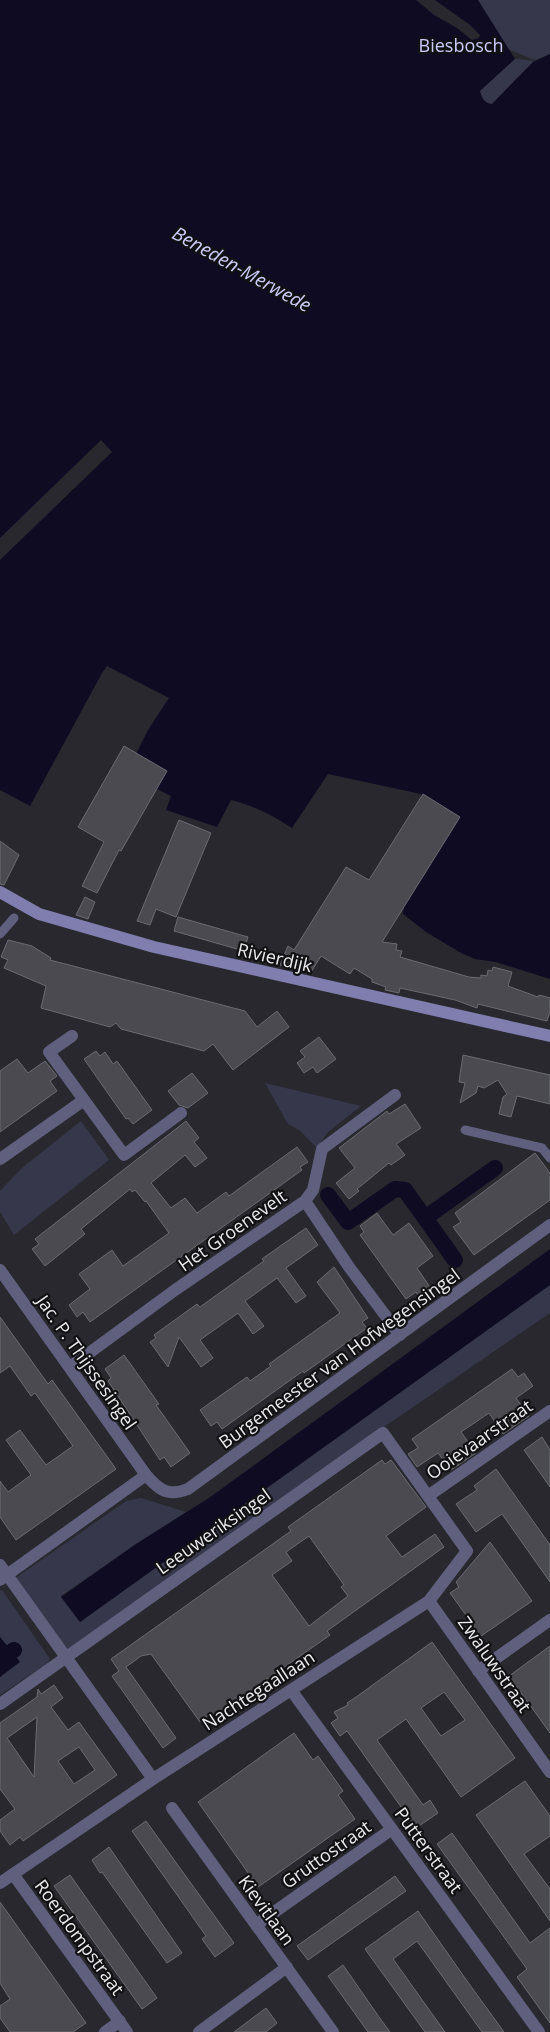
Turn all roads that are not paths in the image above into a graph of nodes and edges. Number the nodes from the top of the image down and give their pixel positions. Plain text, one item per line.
1 (0, 892) edge
2 (14, 918) dead end
3 (0, 934) edge
4 (72, 1036) dead end
5 (550, 1036) edge
6 (394, 1094) dead end
7 (84, 1100) junction
8 (181, 1114) dead end
9 (465, 1130) dead end
10 (550, 1158) edge
11 (0, 1160) edge
12 (305, 1201) junction
13 (550, 1225) edge
14 (0, 1270) edge
15 (400, 1335) junction
16 (70, 1367) junction
17 (550, 1410) edge
18 (146, 1475) junction
19 (428, 1496) junction
20 (2, 1574) edge
21 (429, 1601) junction
22 (550, 1620) edge
23 (66, 1658) junction
24 (478, 1671) junction
25 (291, 1690) junction
26 (0, 1704) edge
27 (550, 1772) edge
28 (153, 1779) junction
29 (172, 1808) dead end
30 (392, 1830) junction
31 (13, 1874) junction
32 (0, 1883) edge
33 (256, 1925) junction
34 (287, 1967) junction
35 (124, 2027) edge
36 (105, 2032) edge
37 (199, 2032) edge
38 (334, 2032) edge
39 (539, 2032) edge

1 - 5 street, Rivierdijk
2 - 3 lane
4 - 7 street
6 - 12 street
7 - 8 street
7 - 11 street
9 - 10 lane
12 - 15 street, Het Groenevelt
12 - 16 street, Het Groenevelt
13 - 15 street, Burgemeester van Hofwegensingel
14 - 16 street, Jac. P. Thijssesingel
15 - 18 street, Burgemeester van Hofwegensingel
16 - 18 street, Jac. P. Thijssesingel
17 - 19 street, Ooievaarstraat
18 - 20 street
19 - 21 street, Nachtegaallaan
19 - 23 street, Leeuweriksingel
20 - 23 street
21 - 24 street, Zwaluwstraat
21 - 25 street, Nachtegaallaan
22 - 24 street
23 - 26 street, Leeuweriksingel
23 - 28 street
24 - 27 street, Zwaluwstraat
25 - 28 street, Nachtegaallaan
25 - 30 street, Putterstraat
28 - 31 street, Nachtegaallaan
29 - 33 street, Kievitlaan
30 - 33 street, Gruttostraat
30 - 39 street, Putterstraat
31 - 32 street, Nachtegaallaan
31 - 35 street, Roerdompstraat
33 - 34 street, Kievitlaan
34 - 37 street
34 - 38 street, Kievitlaan
35 - 36 street, Roerdompstraat

